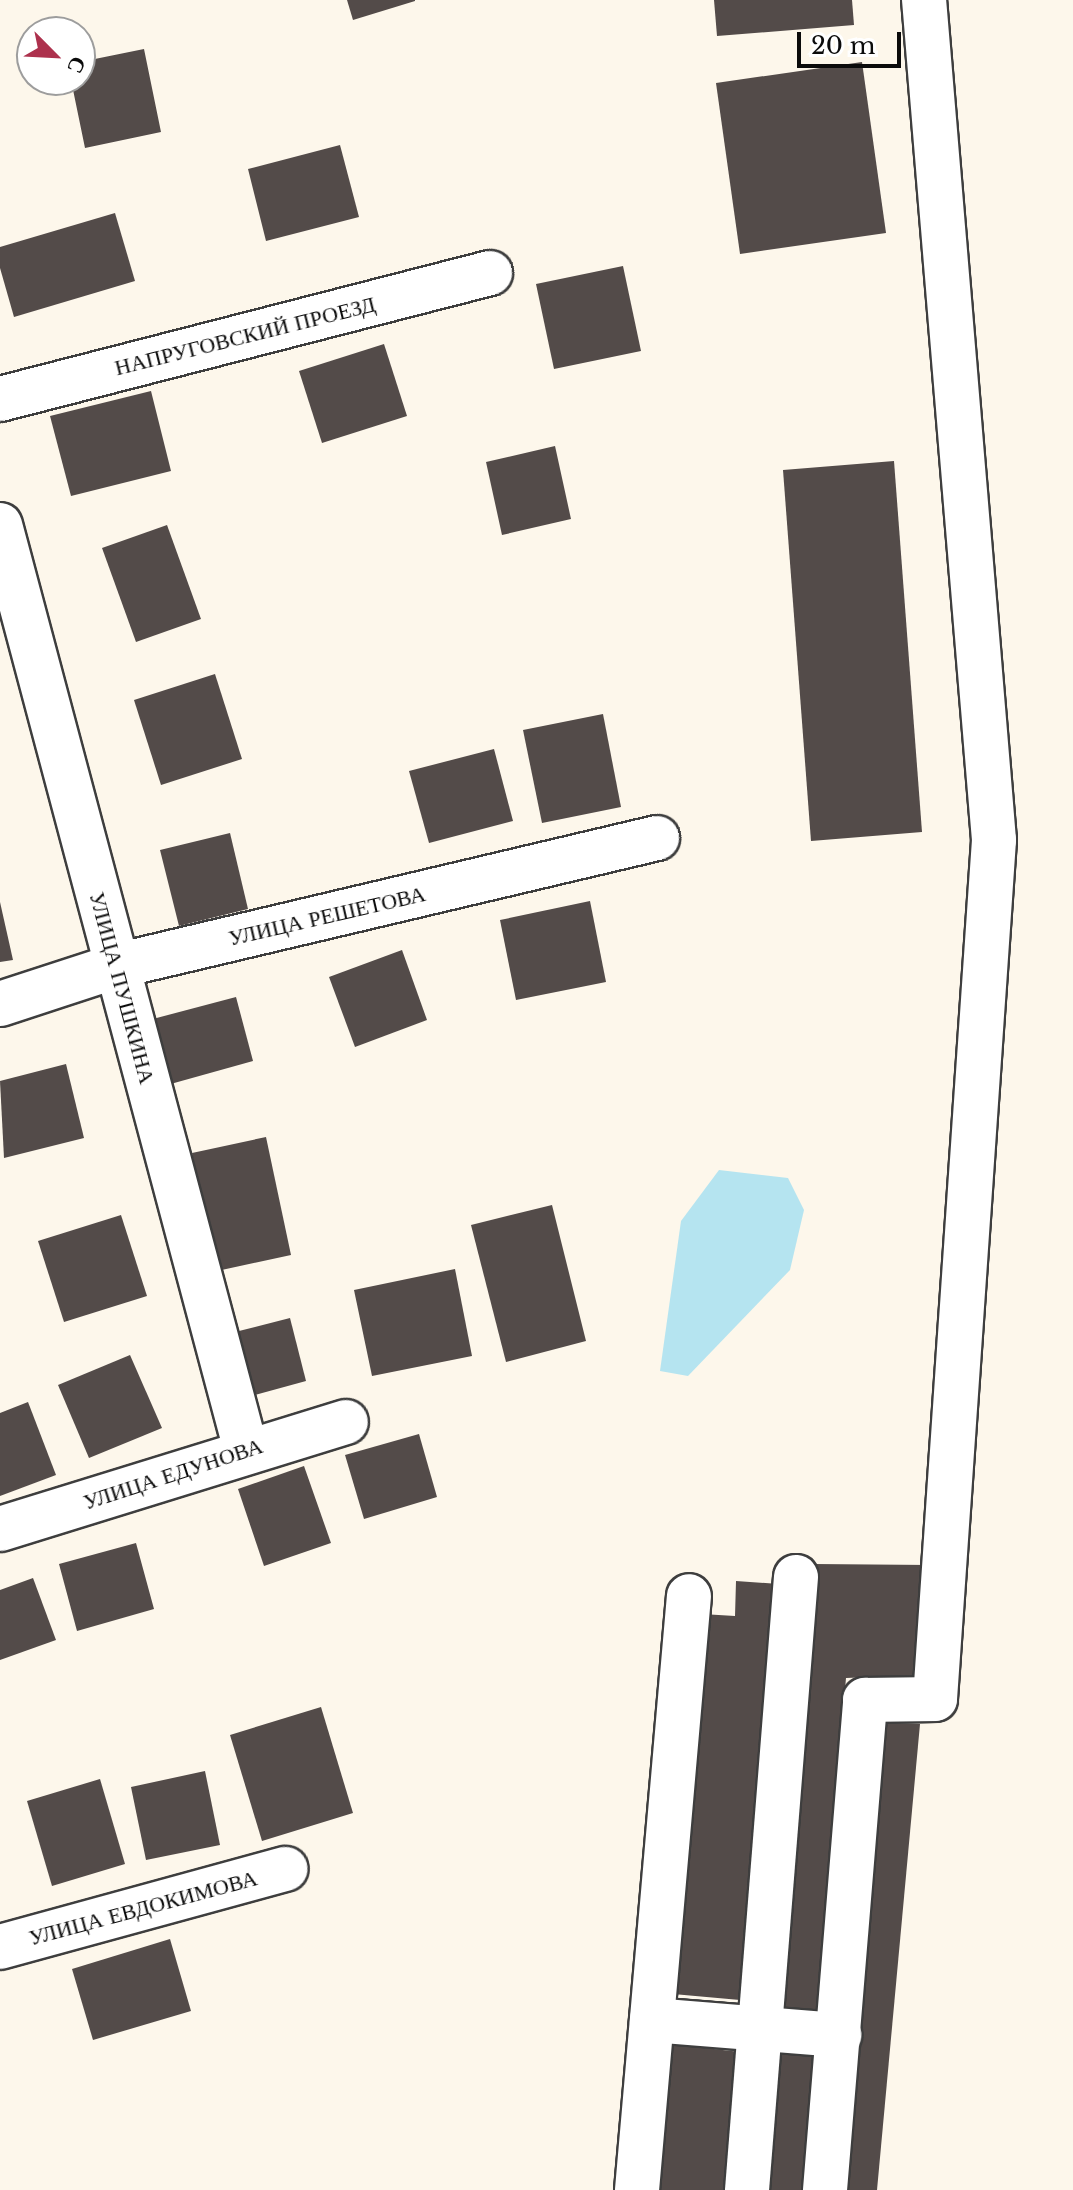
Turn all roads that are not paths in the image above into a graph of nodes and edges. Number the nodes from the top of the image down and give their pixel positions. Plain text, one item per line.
1 (924, 0) edge
2 (490, 273) dead end
3 (0, 399) edge
4 (0, 525) edge
5 (657, 838) dead end
6 (116, 966) junction
7 (0, 1004) edge
8 (346, 1422) dead end
9 (246, 1450) junction
10 (0, 1529) edge
11 (796, 1577) dead end
12 (689, 1596) dead end
13 (286, 1869) dead end
14 (0, 1947) edge
15 (652, 2020) junction
16 (759, 2028) junction
17 (839, 2035) junction
18 (637, 2190) edge
19 (747, 2190) edge
20 (825, 2190) edge

1 - 17 street
2 - 3 street, НАПРУГОВСКИЙ ПРОЕЗД
4 - 6 street, УЛИЦА ПУШКИНА
5 - 6 street, УЛИЦА РЕШЕТОВА
6 - 7 street, УЛИЦА РЕШЕТОВА
6 - 9 street, УЛИЦА ПУШКИНА
8 - 9 street, УЛИЦА ЕДУНОВА
9 - 10 street, УЛИЦА ЕДУНОВА
11 - 16 street
12 - 15 street
13 - 14 street, УЛИЦА ЕВДОКИМОВА
15 - 16 street
15 - 18 street
16 - 17 street
16 - 19 street
17 - 20 street

